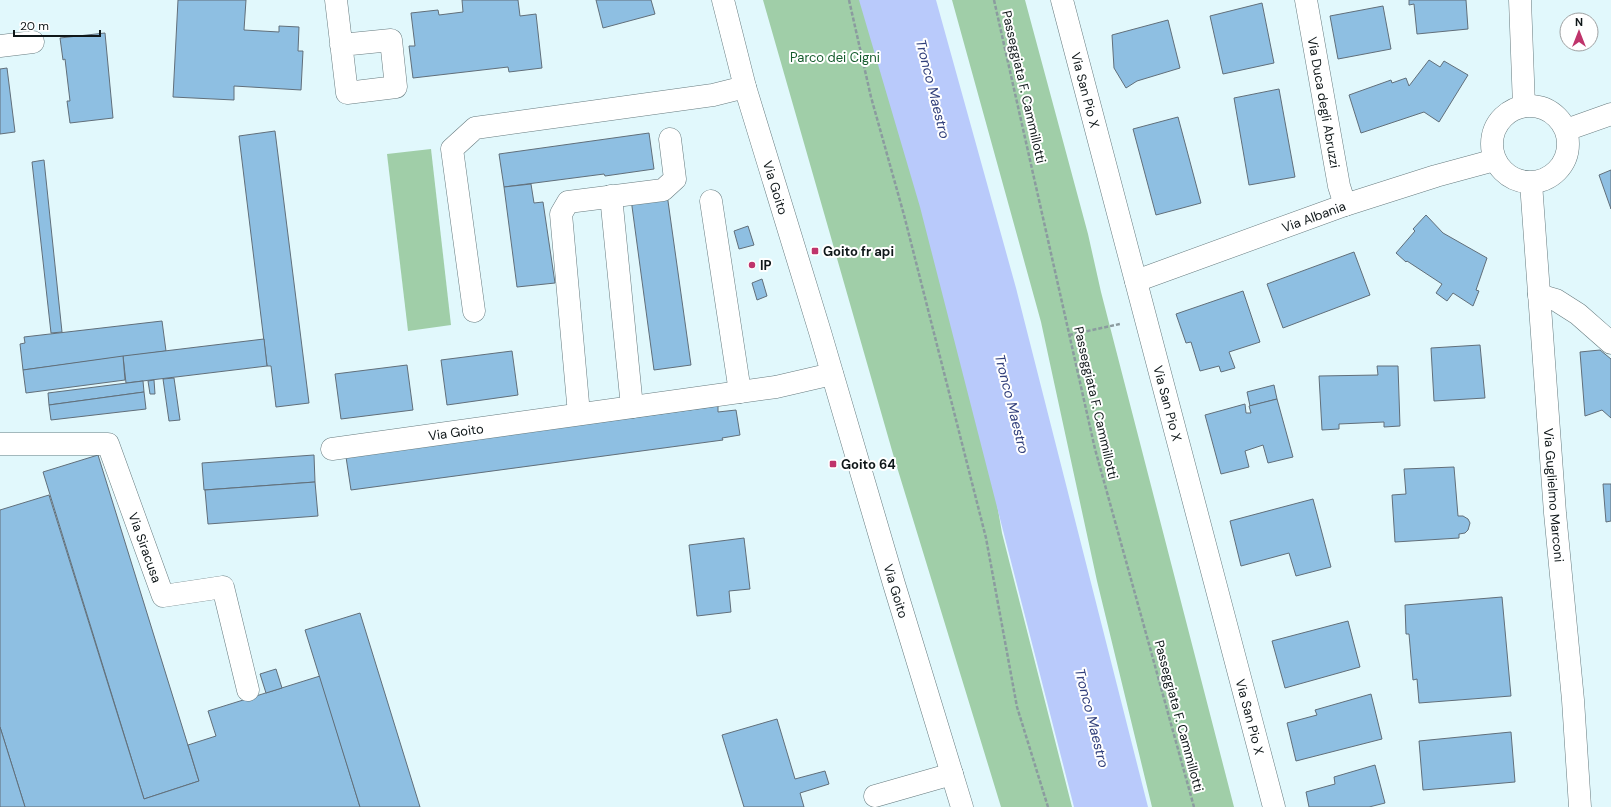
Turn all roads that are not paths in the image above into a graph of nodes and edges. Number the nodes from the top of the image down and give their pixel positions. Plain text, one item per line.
1 (336, 0) edge
2 (723, 0) edge
3 (1062, 0) edge
4 (1306, 0) edge
5 (1520, 0) edge
6 (33, 42) dead end
7 (341, 45) dead end
8 (0, 46) edge
9 (745, 87) junction
10 (1524, 106) junction
11 (1611, 114) edge
12 (1566, 130) junction
13 (670, 139) dead end
14 (1495, 160) junction
15 (1531, 183) junction
16 (611, 196) junction
17 (711, 201) dead end
18 (1345, 205) junction
19 (1136, 281) junction
20 (1538, 295) junction
21 (474, 311) dead end
22 (1611, 343) edge
23 (832, 374) junction
24 (740, 392) junction
25 (632, 407) junction
26 (579, 414) junction
27 (0, 444) edge
28 (332, 448) dead end
29 (248, 690) dead end
30 (952, 774) junction
31 (875, 796) dead end
32 (962, 807) edge
33 (1274, 807) edge
34 (1580, 807) edge

1 - 7 street
2 - 9 street, Via Goito
3 - 19 street, Via San Pio X
4 - 18 street, Via Duca degli Abruzzi
5 - 10 street
6 - 8 street
9 - 21 street
9 - 23 street, Via Goito
10 - 12 street
10 - 14 street
11 - 12 street
12 - 15 street
13 - 16 street
14 - 15 street
14 - 18 street, Via Albania
15 - 20 street, Via Guglielmo Marconi
16 - 25 street
16 - 26 street
17 - 24 street
18 - 19 street, Via Albania
19 - 33 street, Via San Pio X
20 - 22 street
20 - 34 street, Via Guglielmo Marconi
23 - 24 street, Via Goito
23 - 30 street, Via Goito
24 - 25 street, Via Goito
25 - 26 street, Via Goito
26 - 28 street, Via Goito
27 - 29 street, Via Siracusa
30 - 31 street
30 - 32 street, Via Goito

